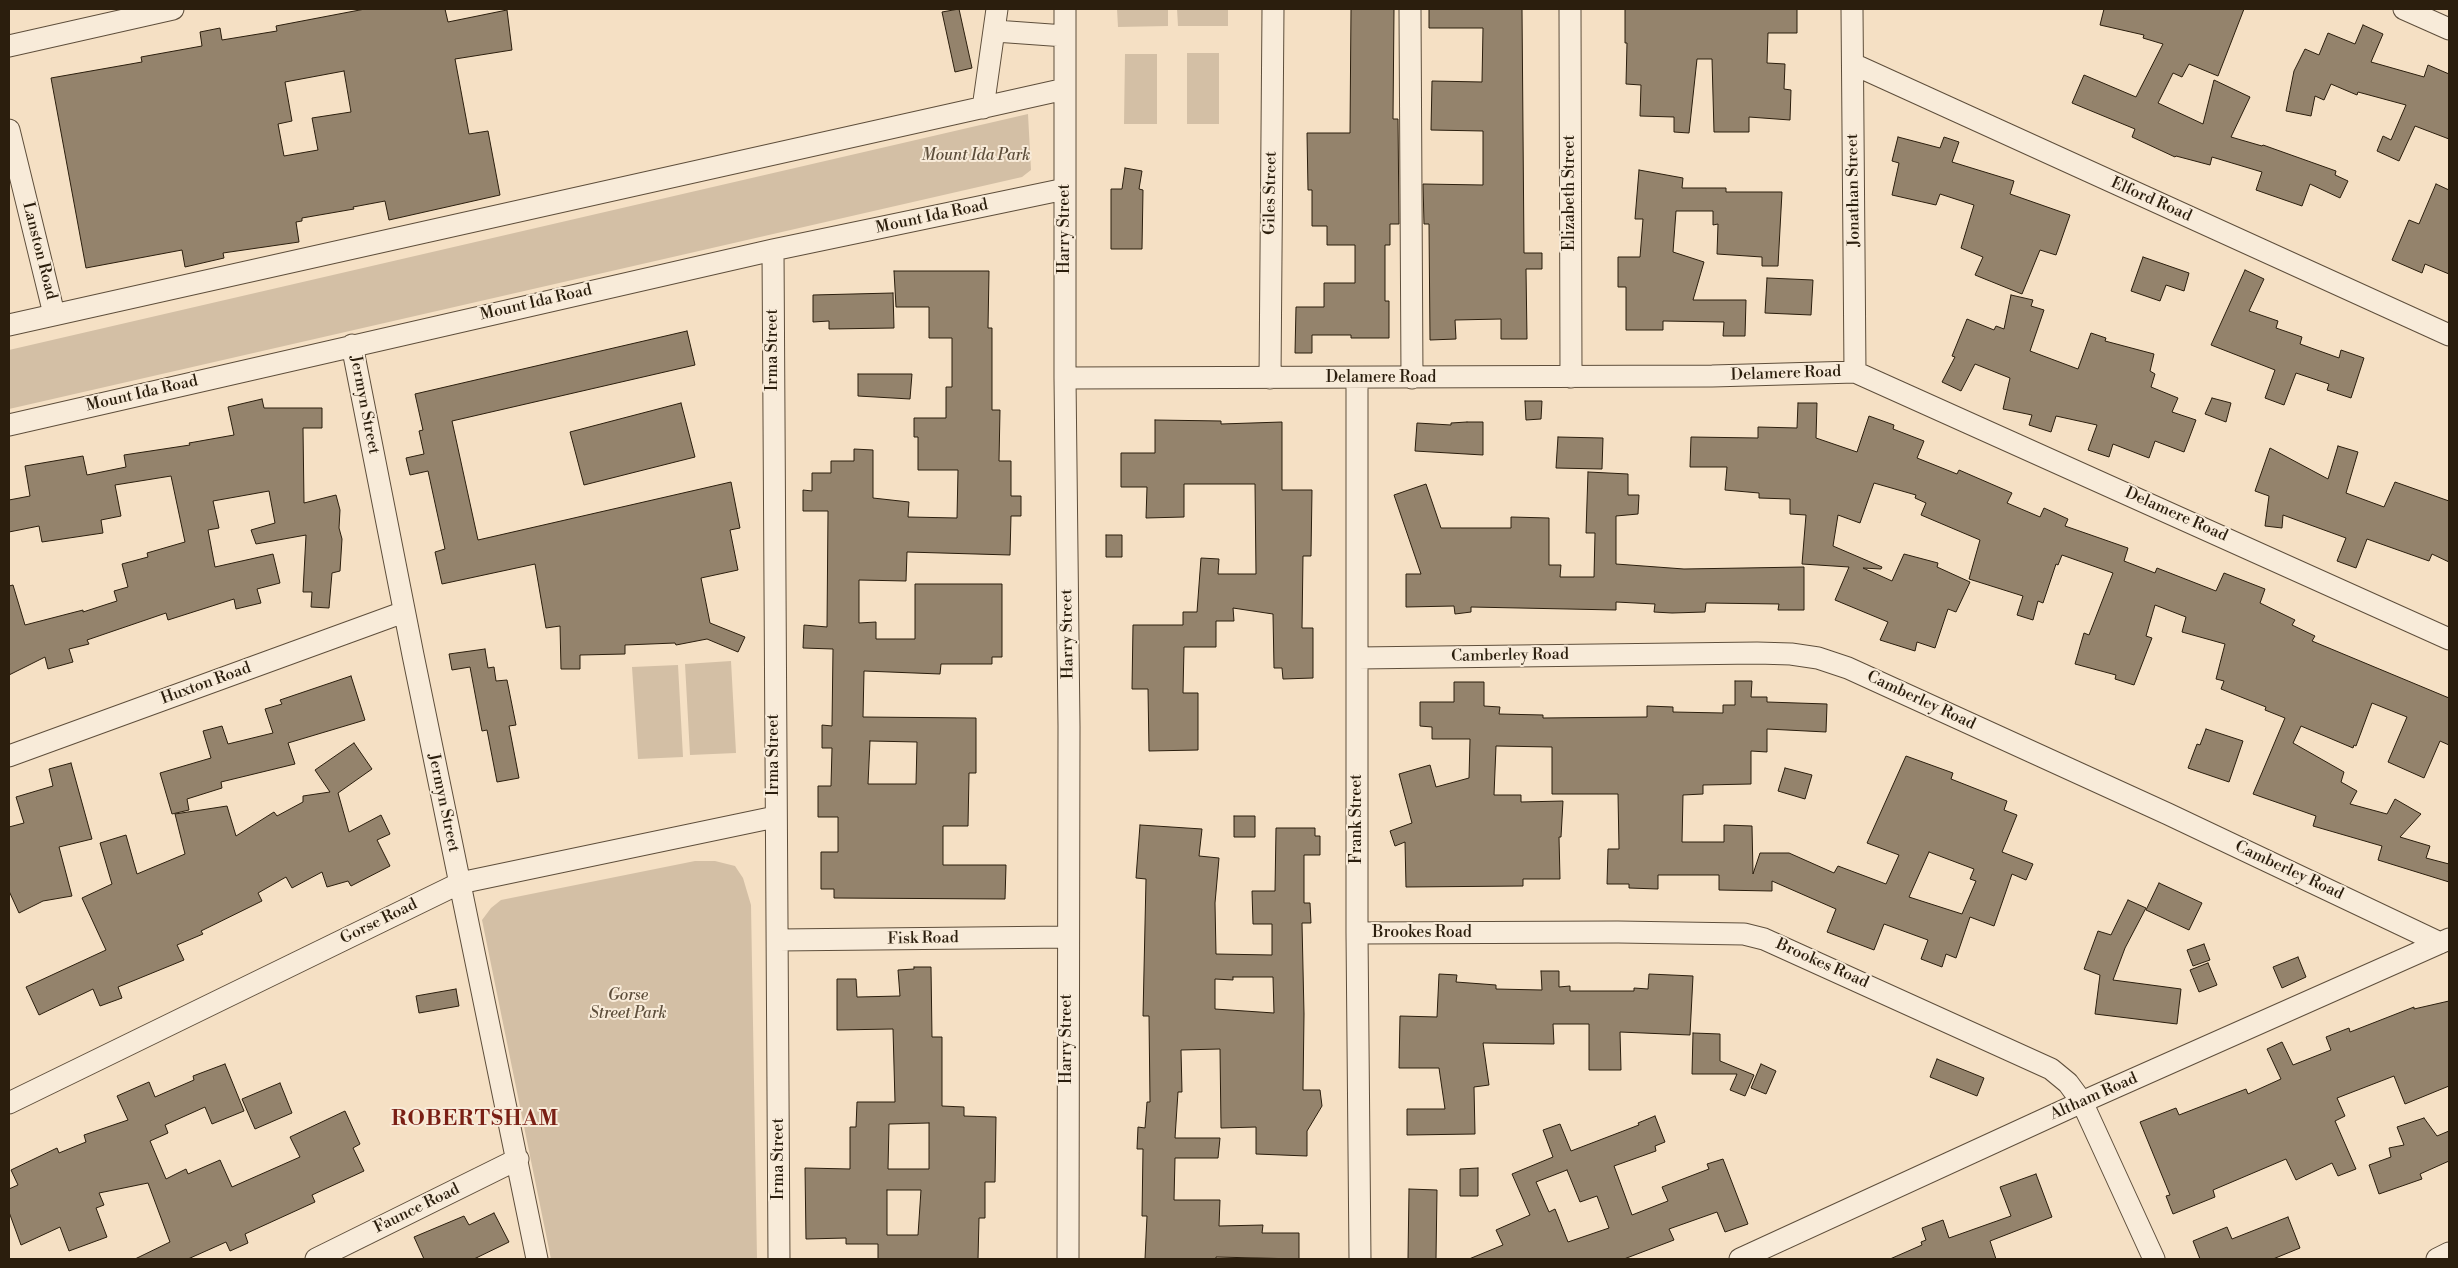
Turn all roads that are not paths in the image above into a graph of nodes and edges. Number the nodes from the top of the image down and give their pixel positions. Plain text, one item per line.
1 (173, 9) edge
2 (997, 9) edge
3 (1066, 9) edge
4 (1273, 9) edge
5 (1410, 9) edge
6 (1570, 9) edge
7 (1852, 9) edge
8 (2404, 9) edge
9 (995, 30) junction
10 (2449, 30) edge
11 (1065, 36) junction
12 (9, 46) edge
13 (1852, 64) junction
14 (1065, 89) junction
15 (983, 108) junction
16 (9, 130) edge
17 (1065, 189) junction
18 (773, 250) junction
19 (54, 314) junction
20 (9, 325) edge
21 (2449, 335) edge
22 (352, 345) junction
23 (1855, 372) junction
24 (1570, 377) junction
25 (1065, 378) junction
26 (1270, 378) junction
27 (1412, 378) junction
28 (1357, 379) junction
29 (9, 425) edge
30 (404, 612) junction
31 (2449, 639) edge
32 (1358, 658) junction
33 (9, 756) edge
34 (775, 817) junction
35 (460, 883) junction
36 (1357, 933) junction
37 (1067, 937) junction
38 (778, 940) junction
39 (2444, 941) edge
40 (2082, 1102) junction
41 (9, 1103) edge
42 (518, 1160) junction
43 (2449, 1254) edge
44 (316, 1259) edge
45 (537, 1259) edge
46 (779, 1259) edge
47 (1068, 1259) edge
48 (1360, 1259) edge
49 (1740, 1259) edge
50 (2154, 1259) edge
51 (2437, 1259) edge

1 - 12 street
2 - 9 street
3 - 11 street, Harry Street
4 - 26 street, Giles Street
5 - 27 street
6 - 24 street, Elizabeth Street
7 - 13 street, Jonathan Street
8 - 10 street
9 - 11 street
9 - 15 street
11 - 14 street, Harry Street
13 - 21 street, Elford Road
13 - 23 street, Jonathan Street
14 - 15 street
14 - 17 street, Harry Street
15 - 19 street
16 - 19 street, Lanston Road
17 - 18 street, Mount Ida Road
17 - 25 street, Harry Street
18 - 22 street, Mount Ida Road
18 - 34 street, Irma Street
19 - 20 street
22 - 29 street, Mount Ida Road
22 - 30 street, Jermyn Street
23 - 24 street, Delamere Road
23 - 31 street, Delamere Road
24 - 27 street, Delamere Road
25 - 26 street, Delamere Road
25 - 37 street, Harry Street
26 - 28 street, Delamere Road
27 - 28 street, Delamere Road
28 - 32 street, Frank Street
30 - 33 street, Huxton Road
30 - 35 street, Jermyn Street
32 - 36 street, Frank Street
32 - 39 street, Camberley Road
34 - 35 street, Gorse Road
34 - 38 street, Irma Street
35 - 41 street, Gorse Road
35 - 42 street, Jermyn Street
36 - 40 street, Brookes Road
36 - 48 street, Frank Street
37 - 38 street, Fisk Road
37 - 47 street, Harry Street
38 - 46 street, Irma Street
39 - 40 street, Altham Road
40 - 49 street, Altham Road
40 - 50 street, Brookes Road
42 - 44 street, Faunce Road
42 - 45 street, Jermyn Street
43 - 51 street

